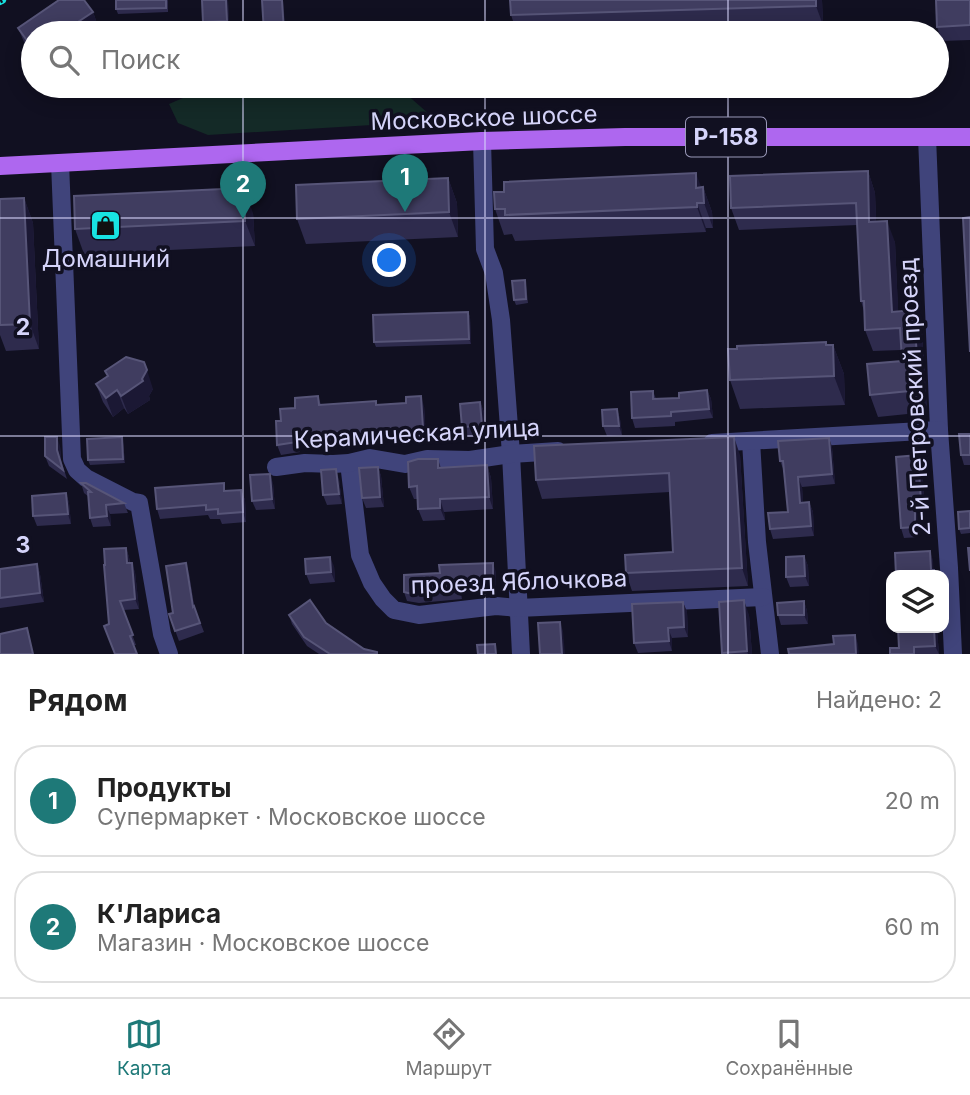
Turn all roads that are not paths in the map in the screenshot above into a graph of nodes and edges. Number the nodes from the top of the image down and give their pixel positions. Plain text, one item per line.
1 (970, 136) edge
2 (927, 137) junction
3 (482, 141) junction
4 (60, 163) junction
5 (0, 166) edge
6 (939, 430) junction
7 (751, 441) junction
8 (698, 444) edge
9 (578, 450) edge
10 (511, 454) junction
11 (349, 463) junction
12 (276, 467) dead end
13 (762, 597) junction
14 (518, 608) junction
15 (169, 654) edge
16 (521, 654) edge
17 (770, 654) edge
18 (953, 654) edge

1 - 2 main road, Московское шоссе / Р-158
2 - 3 main road, Московское шоссе / Р-158
2 - 6 street, 2-й Петровский проезд
3 - 4 main road, Московское шоссе / Р-158
3 - 10 street
4 - 5 main road, Московское шоссе / Р-158
4 - 15 street
6 - 7 street
6 - 18 street, 2-й Петровский проезд
7 - 8 street
7 - 13 street
9 - 10 street, Керамическая улица
10 - 11 street, Керамическая улица
10 - 14 street
11 - 12 street, Керамическая улица
11 - 14 street, проезд Яблочкова
13 - 14 street, проезд Яблочкова
13 - 17 street
14 - 16 street

